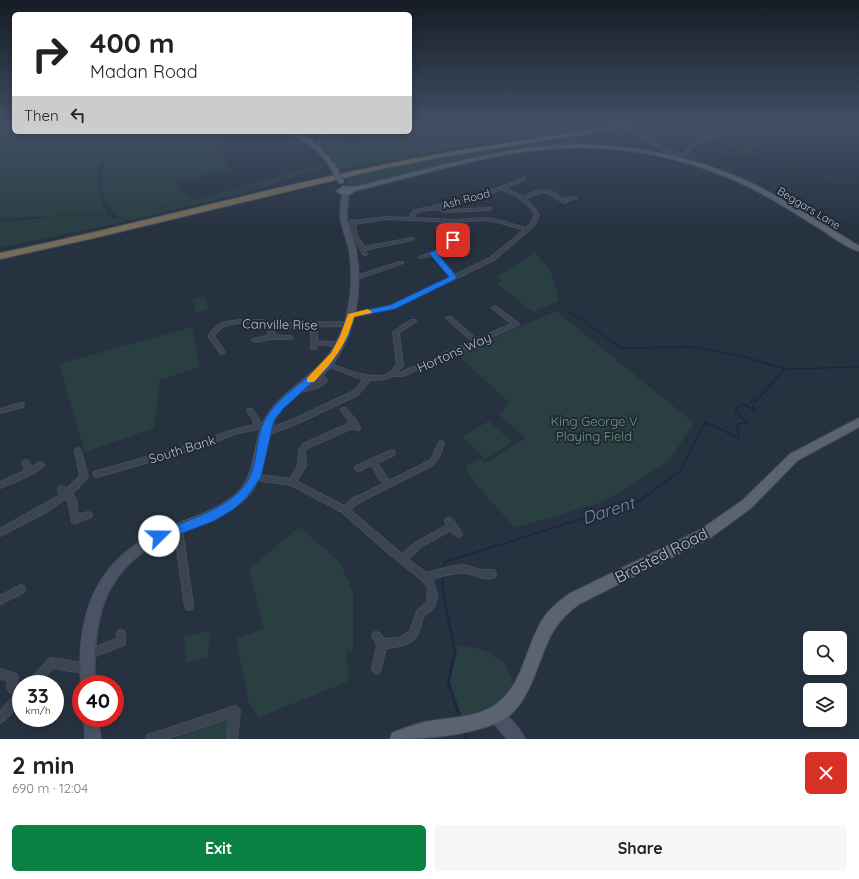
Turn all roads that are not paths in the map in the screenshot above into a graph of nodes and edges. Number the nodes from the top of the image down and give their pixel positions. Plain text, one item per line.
1 (328, 158) edge
2 (406, 158) edge
3 (423, 158) edge
4 (486, 158) edge
5 (686, 158) edge
6 (524, 179) dead end
7 (345, 188) junction
8 (502, 188) junction
9 (575, 198) dead end
10 (524, 199) junction
11 (435, 207) junction
12 (490, 209) dead end
13 (413, 219) junction
14 (526, 229) junction
15 (447, 232) dead end
16 (352, 235) junction
17 (410, 238) dead end
18 (859, 249) edge
19 (0, 251) edge
20 (433, 253) junction
21 (0, 256) edge
22 (421, 258) dead end
23 (401, 263) dead end
24 (454, 277) junction
25 (355, 278) junction
26 (495, 308) dead end
27 (351, 315) junction
28 (449, 318) dead end
29 (413, 322) dead end
30 (349, 324) junction
31 (272, 326) junction
32 (314, 332) dead end
33 (271, 337) junction
34 (290, 338) dead end
35 (255, 340) dead end
36 (476, 342) junction
37 (340, 345) junction
38 (222, 352) dead end
39 (327, 364) junction
40 (392, 374) junction
41 (369, 377) junction
42 (21, 405) dead end
43 (344, 410) dead end
44 (0, 411) edge
45 (250, 411) dead end
46 (859, 422) edge
47 (263, 428) junction
48 (441, 444) dead end
49 (78, 451) dead end
50 (392, 453) dead end
51 (373, 462) junction
52 (26, 463) dead end
53 (40, 465) dead end
54 (359, 468) dead end
55 (29, 472) junction
56 (97, 474) dead end
57 (256, 477) junction
58 (292, 482) junction
59 (0, 485) edge
60 (388, 485) junction
61 (63, 493) junction
62 (345, 510) junction
63 (88, 515) dead end
64 (178, 529) junction
65 (0, 532) edge
66 (458, 534) dead end
67 (403, 558) junction
68 (492, 574) dead end
69 (426, 576) junction
70 (21, 589) dead end
71 (0, 600) edge
72 (190, 606) dead end
73 (376, 636) dead end
74 (121, 638) dead end
75 (382, 644) junction
76 (86, 655) junction
77 (86, 667) junction
78 (377, 669) dead end
79 (0, 674) edge
80 (40, 675) edge
81 (87, 675) edge
82 (12, 677) edge
83 (12, 705) edge
84 (496, 715) junction
85 (0, 718) edge
86 (92, 727) edge
87 (448, 732) edge
88 (93, 739) edge
89 (151, 739) edge
90 (232, 739) edge
91 (398, 739) edge
92 (517, 739) edge

1 - 7 main road, bridge
2 - 19 highway
3 - 21 highway
4 - 7 main road, Beggars Lane
5 - 18 main road, Beggars Lane
6 - 8 street, Ash Road
7 - 16 street
8 - 10 street
8 - 11 street, Ash Road
9 - 10 street
10 - 14 street
11 - 12 street
11 - 13 street, Ash Road
13 - 14 street
13 - 16 street
14 - 24 street
15 - 20 street
16 - 17 street
16 - 25 street
20 - 22 street
20 - 24 street
23 - 25 street
24 - 27 street
25 - 27 street
26 - 36 street, Hortons Way
27 - 30 street
28 - 36 street
29 - 40 street
30 - 31 street, Canville Rise
30 - 37 street
31 - 33 street
31 - 38 street, Canville Rise
32 - 37 street
33 - 34 street
33 - 35 street
36 - 40 street, Hortons Way
37 - 39 street
39 - 41 street
39 - 47 street
40 - 41 street, Hortons Way
41 - 47 street
42 - 44 street
43 - 58 street
45 - 47 street
46 - 84 main road, Brasted Road
47 - 56 street, South Bank
47 - 57 street
48 - 60 street
49 - 61 street
50 - 51 street
51 - 54 street
51 - 60 street
52 - 55 street
53 - 55 street
55 - 59 street
57 - 58 street
57 - 64 street
58 - 62 street
60 - 62 street
61 - 63 street
61 - 65 street
62 - 67 street
64 - 72 street
64 - 76 street
66 - 67 street
67 - 69 street
68 - 69 street
69 - 75 street
70 - 71 street
73 - 75 street
74 - 76 street
75 - 78 street
76 - 77 street
77 - 80 street
77 - 81 street
79 - 82 street
83 - 85 street
84 - 87 main road
84 - 92 street
86 - 88 street
87 - 91 main road
89 - 90 street

